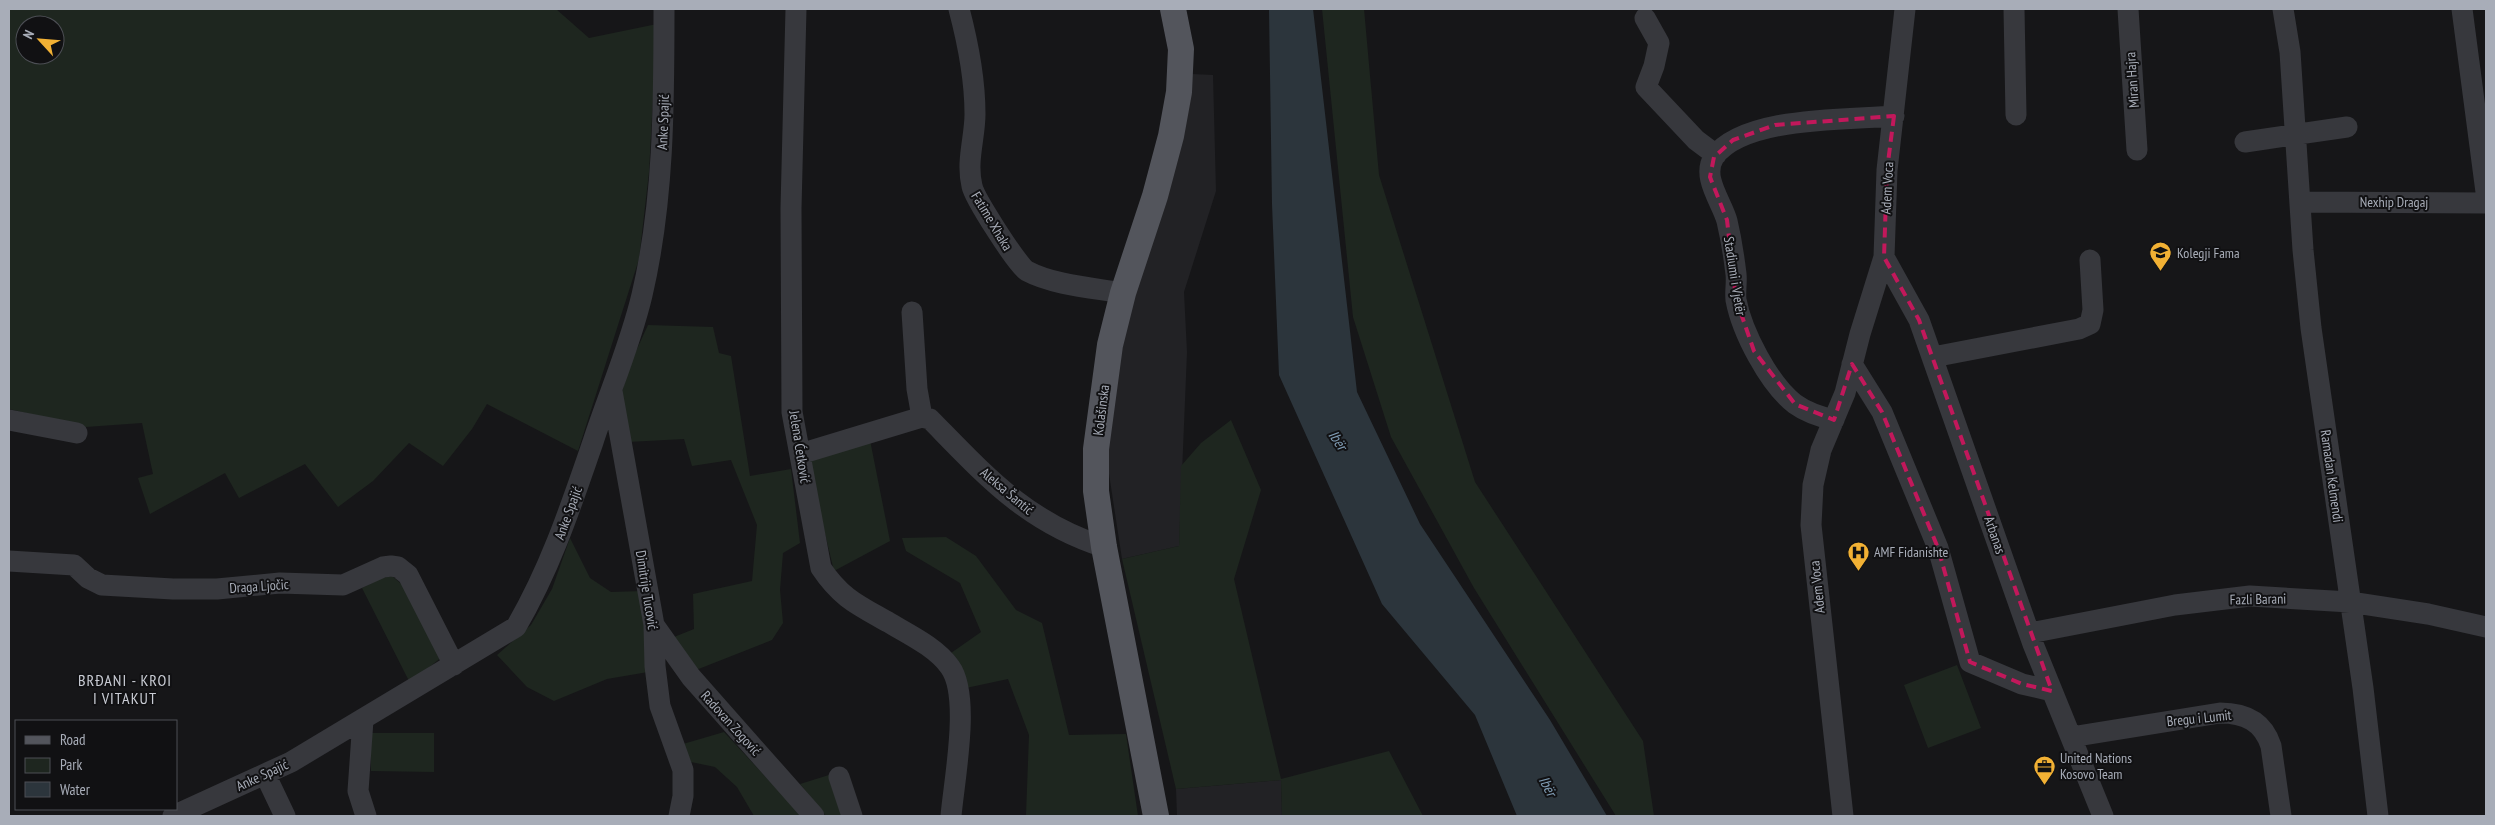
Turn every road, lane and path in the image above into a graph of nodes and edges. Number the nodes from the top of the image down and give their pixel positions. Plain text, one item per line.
1 (664, 9) edge
2 (959, 9) edge
3 (1173, 9) edge
4 (1905, 9) edge
5 (2014, 9) edge
6 (2128, 9) edge
7 (2283, 9) edge
8 (2462, 9) edge
9 (798, 11) edge
10 (1645, 18) dead end
11 (2016, 115) dead end
12 (1894, 116) junction
13 (2347, 127) dead end
14 (2296, 135) junction
15 (2245, 142) dead end
16 (2136, 150) dead end
17 (1716, 155) junction
18 (2486, 192) edge
19 (2301, 202) junction
20 (2486, 203) edge
21 (1884, 257) junction
22 (2090, 260) dead end
23 (1123, 293) junction
24 (912, 312) dead end
25 (1933, 358) junction
26 (1852, 364) junction
27 (612, 391) junction
28 (922, 417) junction
29 (9, 420) edge
30 (1834, 420) junction
31 (77, 433) dead end
32 (800, 454) junction
33 (1104, 547) junction
34 (9, 561) edge
35 (2350, 602) junction
36 (654, 625) junction
37 (2486, 627) edge
38 (2030, 633) junction
39 (454, 665) junction
40 (2052, 691) junction
41 (363, 720) junction
42 (2071, 737) junction
43 (265, 774) junction
44 (839, 776) dead end
45 (173, 816) edge
46 (285, 816) edge
47 (366, 816) edge
48 (679, 816) edge
49 (814, 816) edge
50 (852, 816) edge
51 (951, 816) edge
52 (1156, 816) edge
53 (1843, 816) edge
54 (2104, 816) edge
55 (2281, 816) edge
56 (2378, 816) edge

1 - 27 street, Anke Spajić
2 - 23 street, Fatime Xhaka
3 - 23 main road, Kolašinska
4 - 12 street, Adem Voca
5 - 11 street
6 - 16 street, Miran Hajra
7 - 14 street
8 - 18 street
9 - 32 street, Jelena Ćetković
10 - 17 street
12 - 17 street
12 - 21 street, Adem Voca
13 - 14 street
14 - 15 street
14 - 19 street, Ramadan Kelmendi
17 - 30 street, Stadiumi i Vjetër
19 - 20 street, Nexhip Dragaj
19 - 35 street, Ramadan Kelmendi
21 - 25 street, Arbanas
21 - 26 street, Adem Voca
22 - 25 street
23 - 33 main road, Kolašinska
24 - 28 street
25 - 38 street, Arbanas
26 - 30 street, Adem Voca
26 - 40 street
27 - 36 street, Dimitrije Tucović
27 - 39 street, Anke Spajić
28 - 32 street
28 - 33 street, Aleksa Šantić
29 - 31 street
30 - 53 street, Adem Voca
32 - 51 street, Jelena Ćetković
33 - 52 main road, Kolašinska
34 - 39 street, Draga Ljočic
35 - 37 street, Fazli Barani
35 - 38 street, Fazli Barani
35 - 56 street, Ramadan Kelmendi
36 - 48 street, Dimitrije Tucović
36 - 49 street, Radovan Zogović
38 - 40 street, Arbanas
39 - 41 street, Anke Spajić
40 - 42 street, Arbanas
41 - 43 street, Anke Spajić
41 - 47 street
42 - 54 street, Arbanas
42 - 55 street, Bregu i Lumit
43 - 45 street, Anke Spajić
43 - 46 street
44 - 50 street

